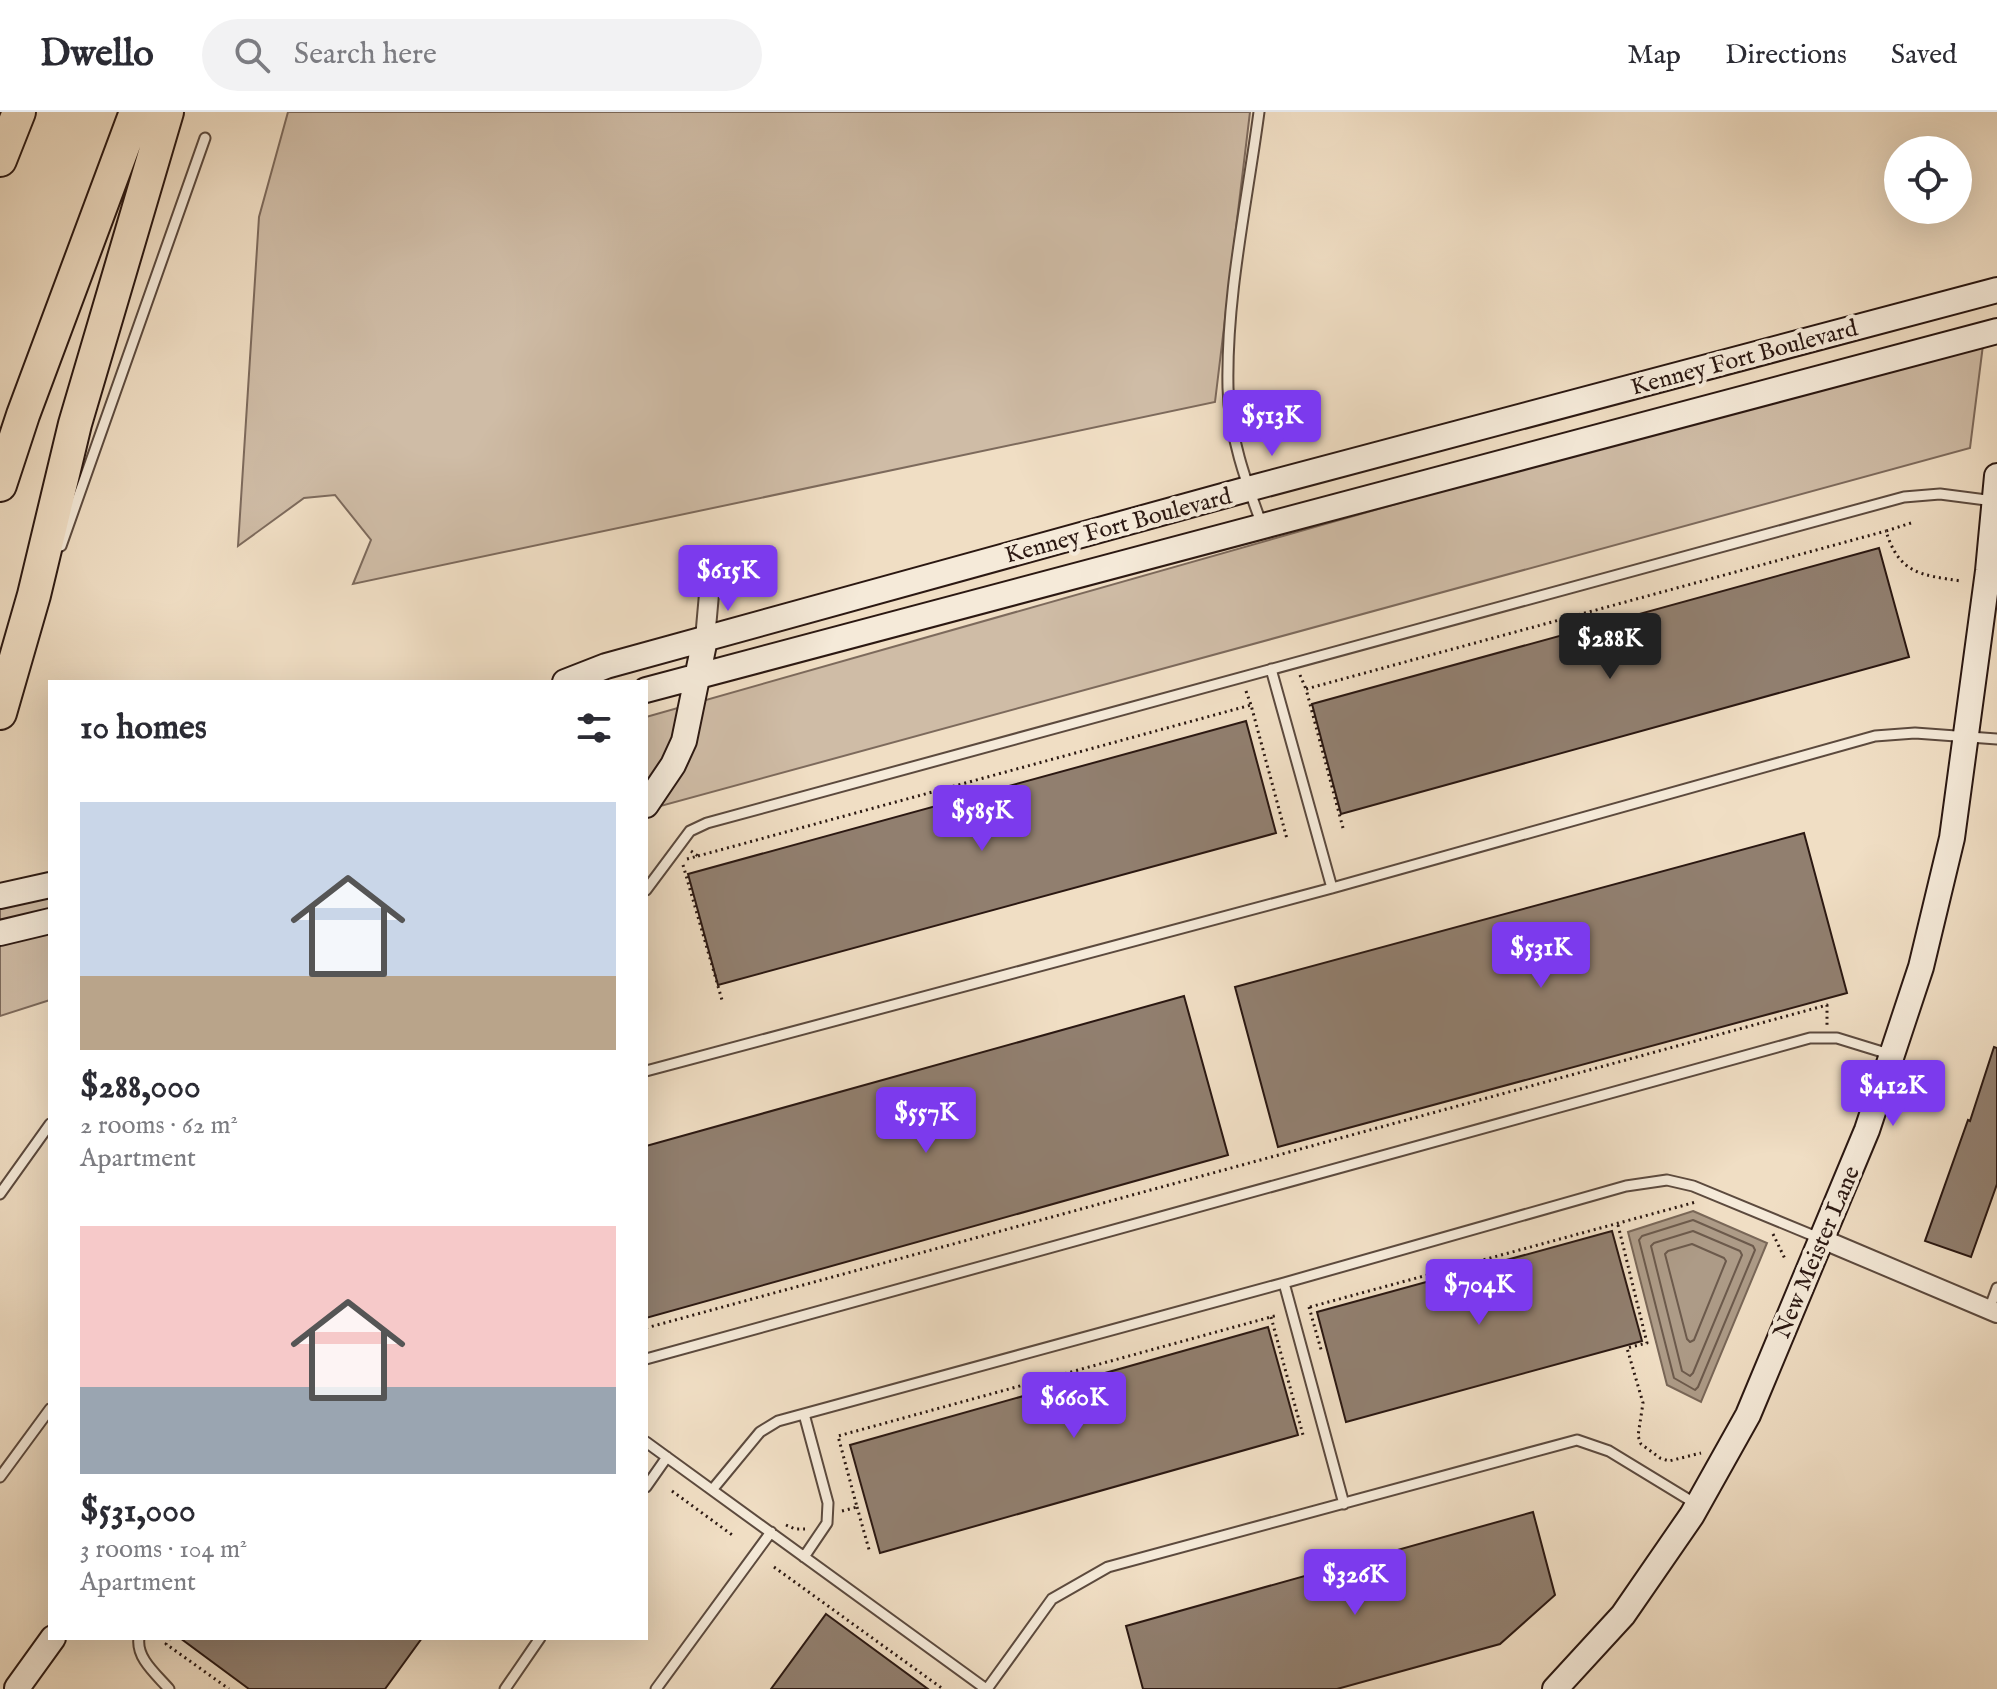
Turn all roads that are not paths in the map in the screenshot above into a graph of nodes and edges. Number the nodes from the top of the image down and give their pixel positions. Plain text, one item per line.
1 (19, 112) edge
2 (136, 112) edge
3 (167, 112) edge
4 (1259, 112) edge
5 (205, 138) dead end
6 (0, 160) edge
7 (1997, 290) edge
8 (1997, 331) edge
9 (1997, 476) edge
10 (0, 485) edge
11 (1248, 489) junction
12 (1994, 501) junction
13 (1262, 525) junction
14 (58, 555) dead end
15 (710, 583) dead end
16 (47, 585) dead end
17 (705, 639) junction
18 (1271, 669) junction
19 (698, 676) junction
20 (570, 680) edge
21 (648, 689) edge
22 (0, 716) edge
23 (1965, 735) junction
24 (1997, 739) edge
25 (648, 802) edge
26 (48, 885) edge
27 (648, 887) edge
28 (1332, 888) junction
29 (0, 896) edge
30 (48, 921) edge
31 (0, 933) edge
32 (1892, 1055) junction
33 (648, 1070) edge
34 (48, 1127) edge
35 (0, 1194) edge
36 (1822, 1239) junction
37 (1284, 1283) junction
38 (1997, 1288) edge
39 (1993, 1311) edge
40 (648, 1358) edge
41 (48, 1412) edge
42 (804, 1414) junction
43 (648, 1443) edge
44 (667, 1457) junction
45 (0, 1477) edge
46 (648, 1484) edge
47 (712, 1490) junction
48 (1344, 1504) junction
49 (1697, 1505) junction
50 (771, 1532) junction
51 (804, 1557) junction
52 (51, 1640) edge
53 (139, 1640) edge
54 (539, 1640) edge
55 (13, 1685) edge
56 (169, 1689) edge
57 (505, 1689) edge
58 (656, 1689) edge
59 (986, 1689) edge
60 (1555, 1689) edge

1 - 6 highway
2 - 10 highway
3 - 22 highway
4 - 11 lane
5 - 14 lane
7 - 11 street, Kenney Fort Boulevard
8 - 13 street, Kenney Fort Boulevard
9 - 12 street, New Meister Lane
11 - 13 lane
11 - 17 street, Kenney Fort Boulevard
12 - 18 lane
12 - 23 street, New Meister Lane
13 - 19 street, Kenney Fort Boulevard
15 - 17 street
16 - 22 lane
17 - 19 street
17 - 20 street, Kenney Fort Boulevard
18 - 27 lane
18 - 28 lane
19 - 21 street, Kenney Fort Boulevard
19 - 25 street
23 - 24 lane
23 - 28 lane
23 - 32 street, New Meister Lane
26 - 29 street
28 - 33 lane
30 - 31 street
32 - 36 street, New Meister Lane
32 - 40 lane
34 - 35 lane
36 - 37 lane
36 - 39 street
36 - 49 street, New Meister Lane
37 - 42 lane
37 - 48 lane
38 - 39 lane
41 - 45 lane
42 - 47 lane
42 - 51 lane
43 - 44 lane
44 - 46 lane
44 - 47 lane
47 - 50 lane
48 - 49 lane
48 - 59 lane
49 - 60 street, New Meister Lane
50 - 51 lane
50 - 58 lane
51 - 59 lane
52 - 55 street
53 - 56 lane
54 - 57 lane

